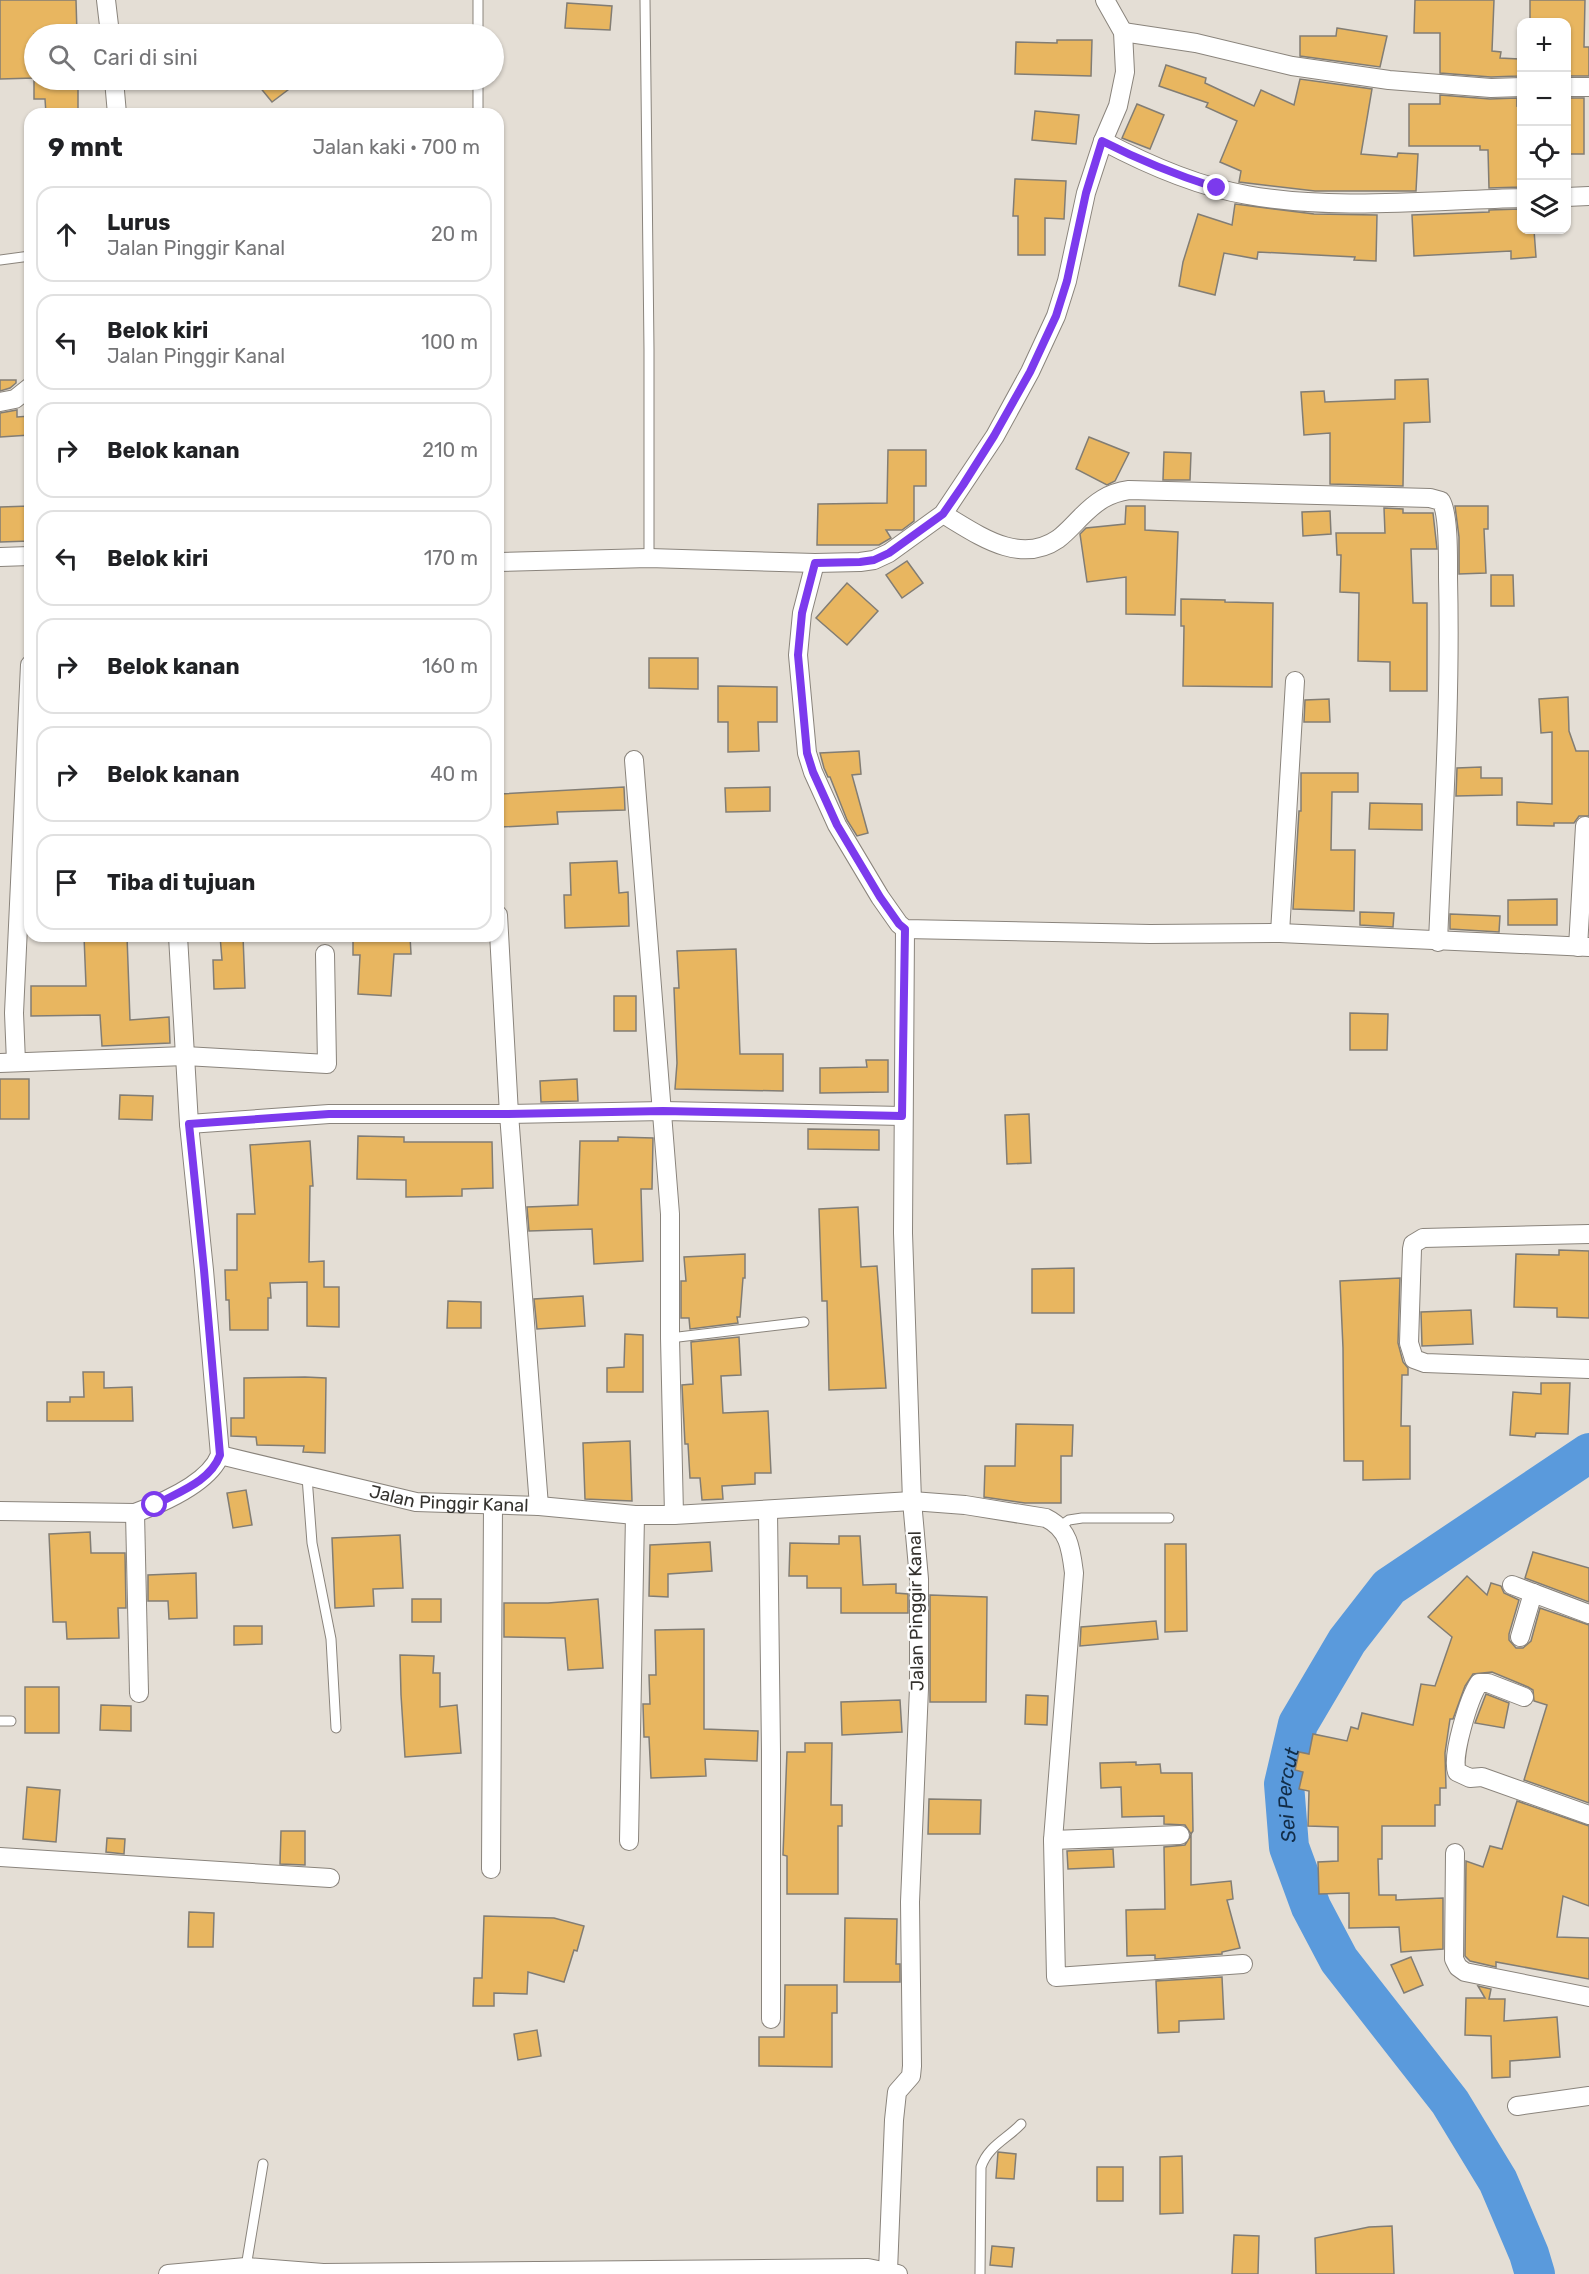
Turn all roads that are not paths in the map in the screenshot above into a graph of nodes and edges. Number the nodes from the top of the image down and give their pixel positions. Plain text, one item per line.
1 (106, 0) edge
2 (478, 0) edge
3 (645, 0) edge
4 (1105, 0) edge
5 (109, 24) edge
6 (478, 24) edge
7 (1123, 32) junction
8 (1517, 87) edge
9 (1571, 87) edge
10 (1589, 87) edge
11 (115, 90) edge
12 (478, 90) edge
13 (116, 108) edge
14 (478, 108) edge
15 (1102, 141) junction
16 (1589, 196) edge
17 (1571, 197) edge
18 (1517, 198) edge
19 (24, 257) edge
20 (0, 260) edge
21 (24, 392) edge
22 (0, 402) edge
23 (943, 514) junction
24 (24, 556) edge
25 (0, 557) edge
26 (649, 558) junction
27 (504, 562) edge
28 (815, 563) junction
29 (1295, 681) dead end
30 (24, 756) edge
31 (634, 760) dead end
32 (1585, 826) dead end
33 (905, 929) junction
34 (1280, 933) junction
35 (178, 942) edge
36 (499, 942) edge
37 (1438, 942) junction
38 (1583, 947) edge
39 (325, 954) dead end
40 (7, 1013) edge
41 (185, 1056) junction
42 (8, 1062) edge
43 (663, 1111) junction
44 (508, 1114) junction
45 (902, 1116) junction
46 (189, 1124) junction
47 (1589, 1234) edge
48 (804, 1322) dead end
49 (670, 1338) junction
50 (1589, 1369) edge
51 (220, 1455) junction
52 (307, 1477) junction
53 (912, 1501) junction
54 (493, 1505) junction
55 (539, 1506) junction
56 (0, 1511) edge
57 (768, 1511) junction
58 (135, 1513) junction
59 (635, 1515) junction
60 (674, 1515) junction
61 (1169, 1518) dead end
62 (1059, 1527) junction
63 (1512, 1585) dead end
64 (1533, 1593) junction
65 (1589, 1614) edge
66 (1520, 1637) dead end
67 (139, 1693) dead end
68 (1524, 1697) dead end
69 (0, 1721) edge
70 (11, 1721) dead end
71 (336, 1728) dead end
72 (1589, 1815) edge
73 (1180, 1835) dead end
74 (1053, 1840) junction
75 (629, 1842) dead end
76 (1455, 1852) dead end
77 (0, 1857) edge
78 (491, 1869) dead end
79 (330, 1878) dead end
80 (1243, 1964) dead end
81 (1589, 1997) edge
82 (771, 2019) dead end
83 (1589, 2096) edge
84 (1517, 2106) dead end
85 (1021, 2124) dead end
86 (263, 2164) dead end
87 (246, 2267) junction
88 (607, 2272) edge
89 (475, 2273) edge
90 (893, 2273) edge
91 (168, 2274) edge
92 (980, 2274) edge

1 - 5 street
2 - 6 lane
3 - 26 lane
4 - 7 street
7 - 8 street
7 - 15 street
9 - 10 street
11 - 13 street
12 - 14 lane
15 - 18 street
15 - 23 street
16 - 17 street
19 - 20 lane
21 - 22 street
23 - 28 street
23 - 37 street
24 - 25 street
26 - 27 street
26 - 28 street
28 - 33 street
29 - 34 street
30 - 40 street
31 - 43 street
32 - 38 street
33 - 34 street
33 - 45 street
34 - 37 street
35 - 41 street
36 - 44 street
37 - 38 street
39 - 41 street
40 - 42 street
41 - 42 street
41 - 46 street
43 - 44 street
43 - 45 street
43 - 49 street
44 - 46 street
44 - 55 street
45 - 53 street
46 - 51 street
47 - 50 street
48 - 49 lane
49 - 60 street
51 - 52 street, Jalan Pinggir Kanal
51 - 58 street
52 - 54 street, Jalan Pinggir Kanal
52 - 71 lane
53 - 57 street, Jalan Pinggir Kanal
53 - 62 street
53 - 90 street, Jalan Pinggir Kanal
54 - 55 street, Jalan Pinggir Kanal
54 - 78 street
55 - 59 street, Jalan Pinggir Kanal
56 - 58 street
57 - 60 street, Jalan Pinggir Kanal
57 - 82 street
58 - 67 street
59 - 60 street, Jalan Pinggir Kanal
59 - 75 street
61 - 62 lane
62 - 74 street
63 - 64 street
64 - 65 street
64 - 66 street
68 - 72 street
69 - 70 lane
73 - 74 street
74 - 80 street
76 - 81 street
77 - 79 street
83 - 84 street
85 - 92 lane
86 - 87 lane
87 - 89 street
87 - 91 street
88 - 89 street
88 - 90 street

